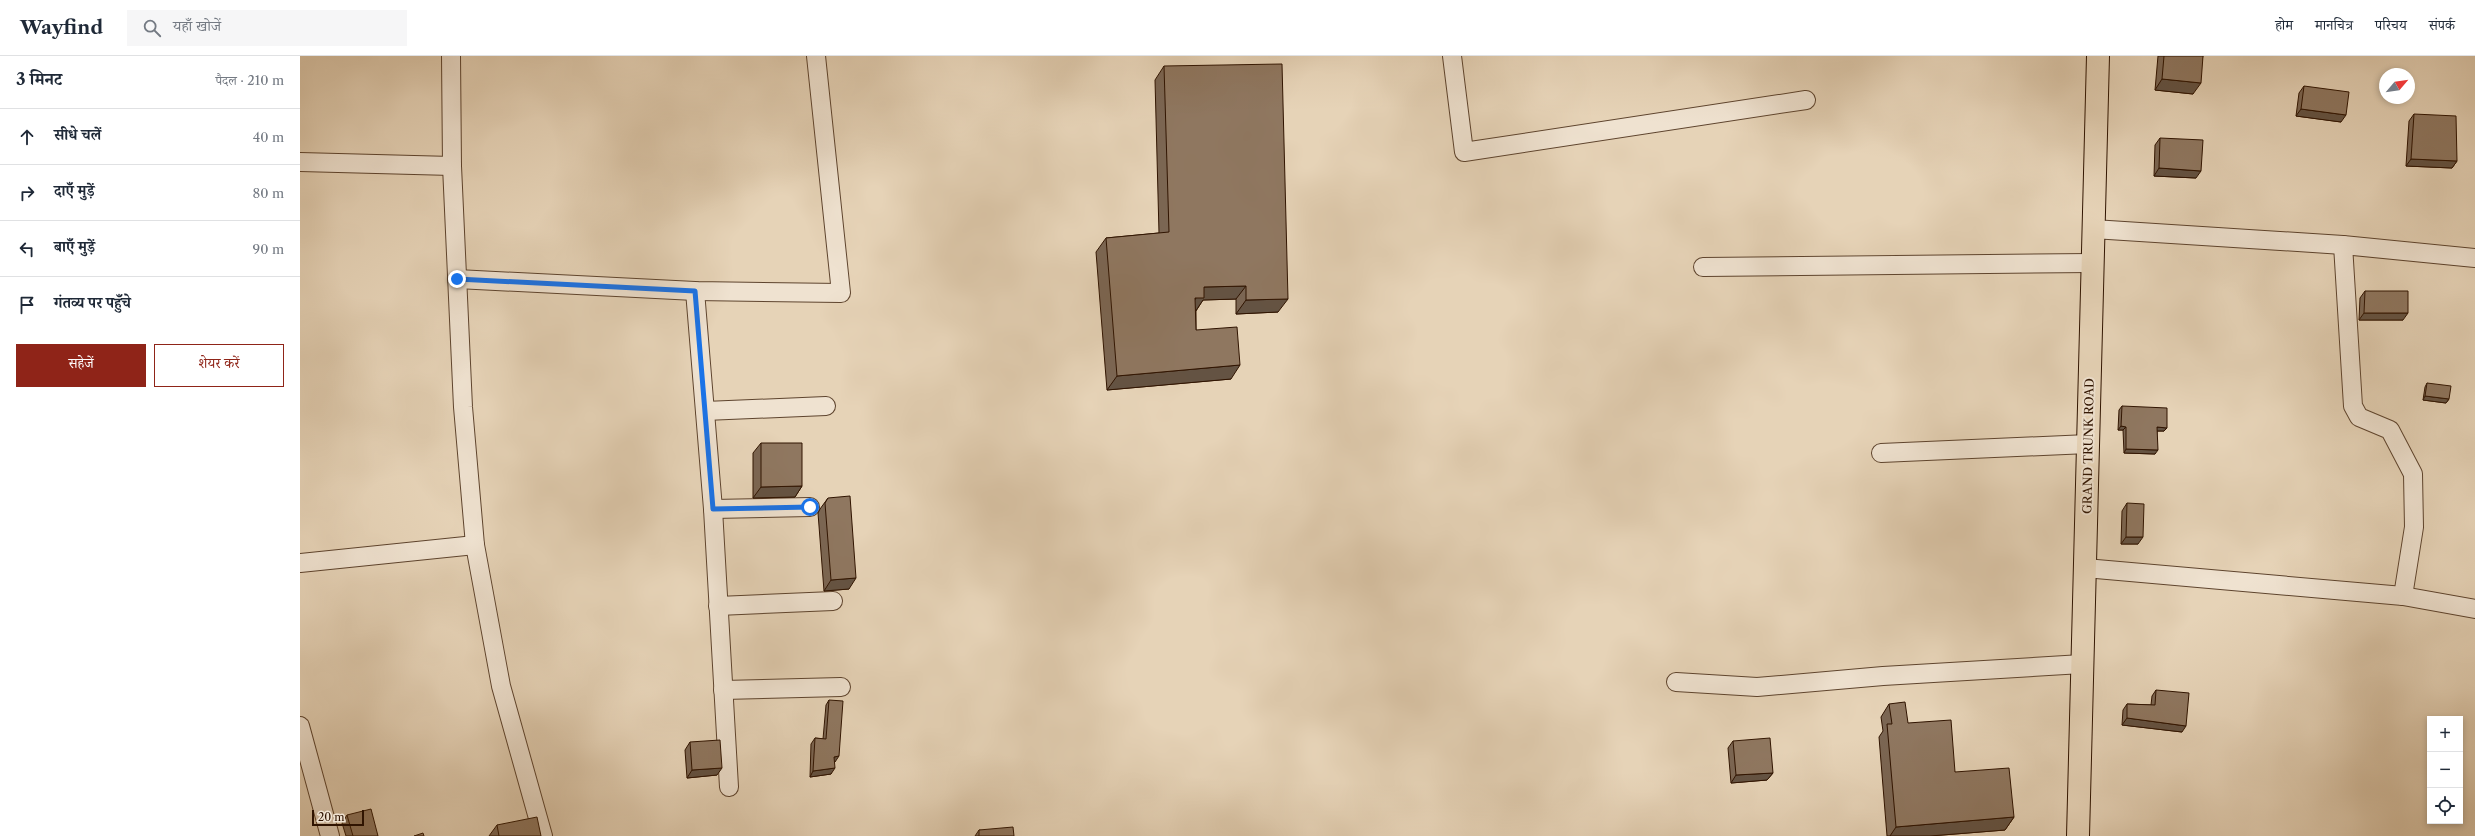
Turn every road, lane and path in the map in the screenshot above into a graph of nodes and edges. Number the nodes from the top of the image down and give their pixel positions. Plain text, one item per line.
1 (451, 56) edge
2 (816, 56) edge
3 (1452, 56) edge
4 (2098, 56) edge
5 (1806, 100) dead end
6 (300, 162) edge
7 (452, 166) junction
8 (2093, 229) junction
9 (2343, 245) junction
10 (2475, 258) edge
11 (2092, 263) junction
12 (1703, 267) dead end
13 (457, 279) junction
14 (695, 291) junction
15 (826, 406) dead end
16 (705, 411) junction
17 (2088, 444) junction
18 (1881, 452) dead end
19 (810, 507) dead end
20 (713, 509) junction
21 (475, 545) junction
22 (300, 562) edge
23 (2085, 568) junction
24 (2403, 596) junction
25 (833, 601) dead end
26 (718, 606) junction
27 (2475, 609) edge
28 (2082, 664) junction
29 (1676, 682) dead end
30 (841, 687) dead end
31 (723, 690) junction
32 (300, 726) edge
33 (729, 787) dead end
34 (330, 836) edge
35 (543, 836) edge
36 (2078, 836) edge

1 - 7 street
2 - 14 street
3 - 5 street
4 - 8 highway, GRAND TRUNK ROAD
6 - 7 street
7 - 13 street
8 - 9 street
8 - 11 highway, GRAND TRUNK ROAD
9 - 10 street
9 - 24 street
11 - 12 street
11 - 17 highway, GRAND TRUNK ROAD
13 - 14 street
13 - 21 street
14 - 16 street
15 - 16 street
16 - 20 street
17 - 18 street
17 - 23 highway, GRAND TRUNK ROAD
19 - 20 street
20 - 26 street
21 - 22 street
21 - 35 street
23 - 24 street
23 - 28 highway, GRAND TRUNK ROAD
24 - 27 street
25 - 26 street
26 - 31 street
28 - 29 street
28 - 36 highway, GRAND TRUNK ROAD
30 - 31 street
31 - 33 street
32 - 34 street

